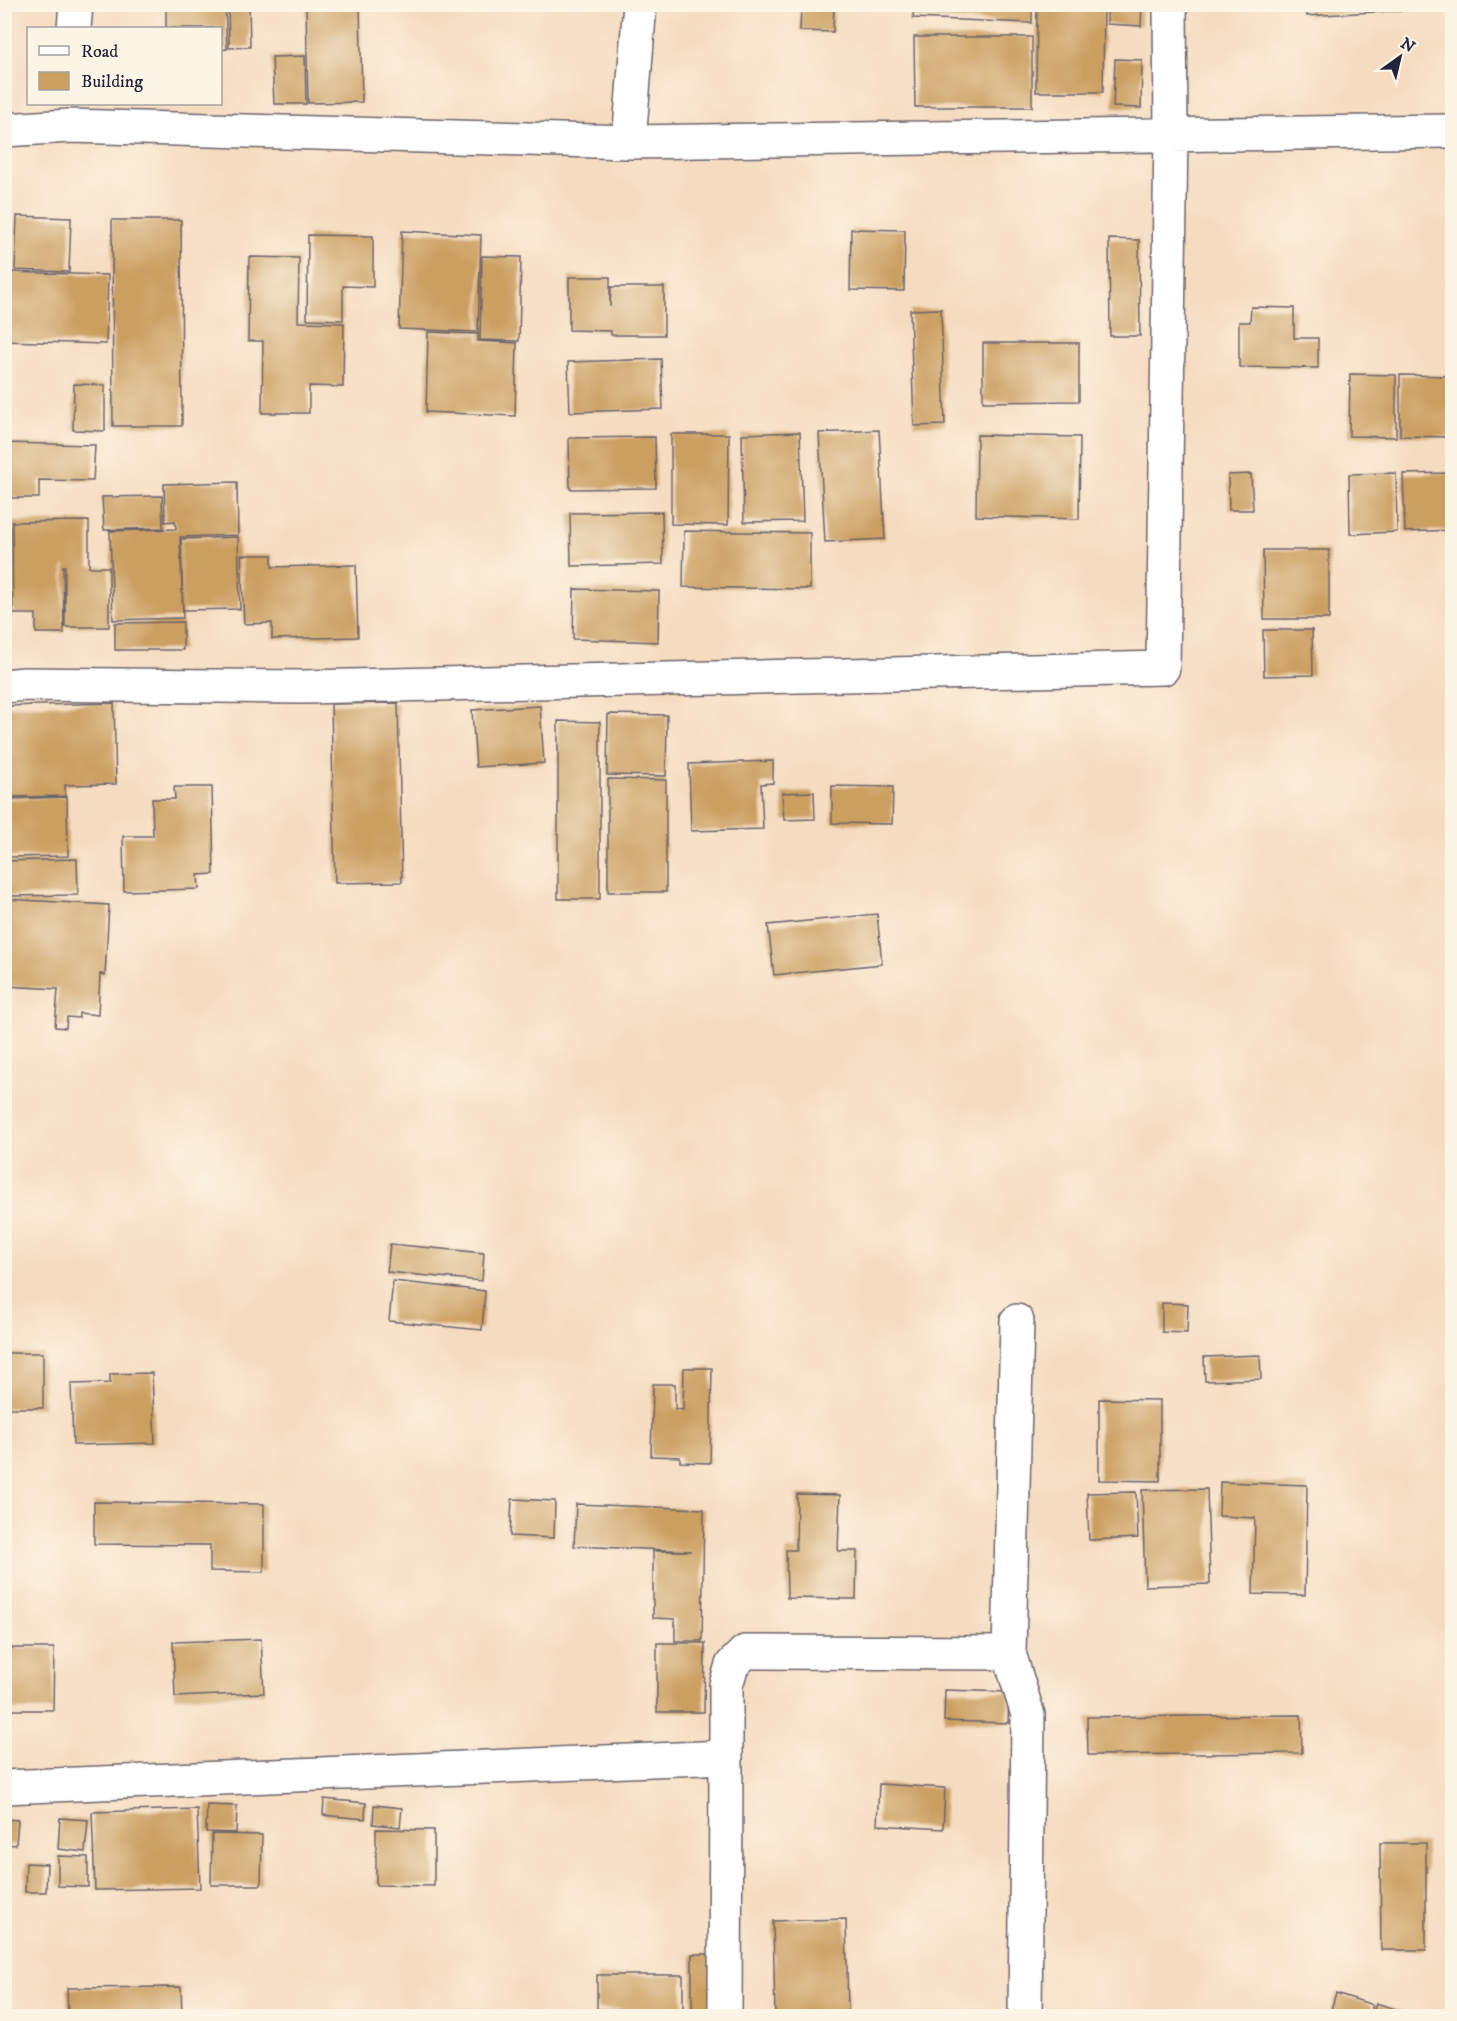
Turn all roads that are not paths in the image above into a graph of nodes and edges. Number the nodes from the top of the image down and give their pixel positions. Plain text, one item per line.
1 (76, 4) edge
2 (640, 4) edge
3 (1170, 4) edge
4 (74, 27) edge
5 (70, 115) edge
6 (4, 130) edge
7 (1452, 131) edge
8 (1171, 135) junction
9 (629, 142) junction
10 (4, 686) edge
11 (1017, 1322) dead end
12 (1009, 1653) junction
13 (726, 1757) junction
14 (4, 1787) edge
15 (725, 2016) edge
16 (1025, 2016) edge

1 - 4 street
2 - 9 street
3 - 8 street
5 - 6 street
5 - 9 street
7 - 8 street
8 - 9 street
8 - 10 street
11 - 12 street
12 - 13 street
12 - 16 street
13 - 14 street
13 - 15 street

